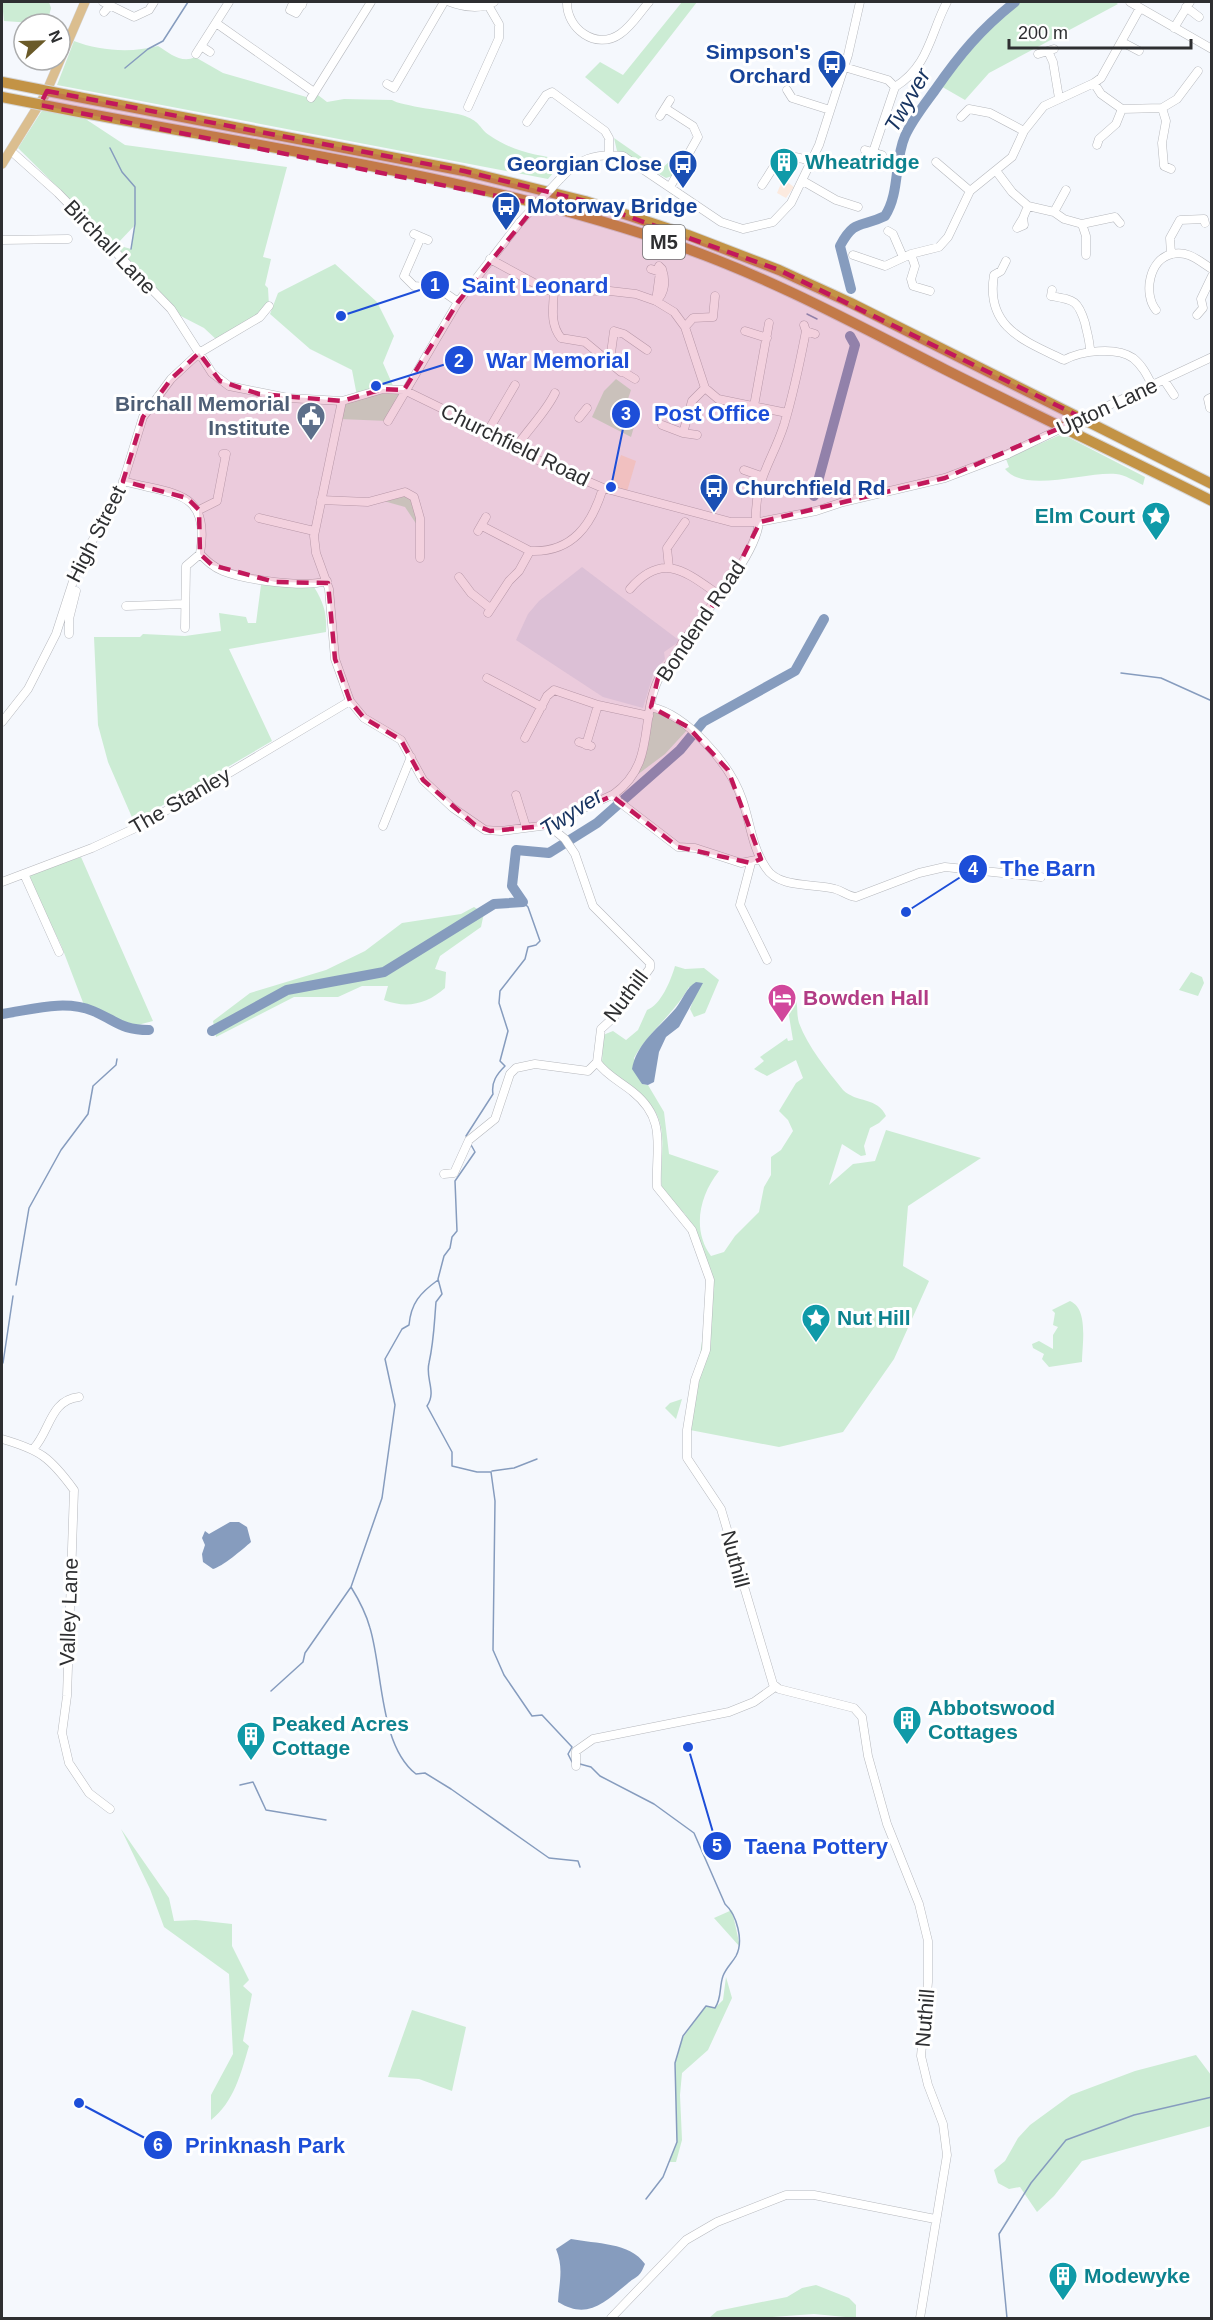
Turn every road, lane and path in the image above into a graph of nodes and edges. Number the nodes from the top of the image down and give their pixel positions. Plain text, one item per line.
1 (85, 2) edge
2 (154, 2) edge
3 (371, 2) edge
4 (444, 2) edge
5 (450, 2) edge
6 (567, 2) edge
7 (649, 2) edge
8 (860, 2) edge
9 (947, 2) edge
10 (1130, 2) edge
11 (106, 3) edge
12 (226, 3) edge
13 (302, 3) edge
14 (491, 3) edge
15 (1188, 4) edge
16 (1140, 8) junction
17 (104, 12) dead end
18 (297, 13) dead end
19 (1196, 17) dead end
20 (216, 23) junction
21 (1174, 28) junction
22 (1122, 42) junction
23 (201, 46) junction
24 (1212, 49) edge
25 (1139, 51) dead end
26 (210, 52) dead end
27 (196, 54) dead end
28 (1038, 54) dead end
29 (844, 67) junction
30 (1198, 71) dead end
31 (2, 82) edge
32 (1094, 83) junction
33 (387, 84) dead end
34 (544, 85) dead end
35 (895, 87) junction
36 (552, 92) junction
37 (2, 97) edge
38 (788, 97) dead end
39 (1059, 98) junction
40 (670, 100) dead end
41 (472, 105) dead end
42 (665, 108) junction
43 (1162, 108) junction
44 (1122, 109) junction
45 (830, 110) junction
46 (660, 116) dead end
47 (961, 117) dead end
48 (531, 121) dead end
49 (1024, 131) junction
50 (1097, 146) dead end
51 (11, 151) junction
52 (609, 154) junction
53 (882, 155) dead end
54 (811, 162) junction
55 (2, 164) edge
56 (939, 166) dead end
57 (1171, 169) dead end
58 (997, 172) junction
59 (803, 181) junction
60 (762, 185) dead end
61 (670, 187) junction
62 (1066, 190) dead end
63 (970, 191) junction
64 (853, 204) dead end
65 (1028, 206) junction
66 (1054, 212) junction
67 (1023, 218) dead end
68 (1120, 223) dead end
69 (1205, 223) dead end
70 (1082, 224) junction
71 (888, 231) dead end
72 (421, 237) dead end
73 (68, 239) dead end
74 (2, 240) edge
75 (1083, 252) dead end
76 (1172, 254) junction
77 (852, 255) dead end
78 (907, 256) junction
79 (490, 259) junction
80 (1006, 261) dead end
81 (655, 268) dead end
82 (1212, 268) edge
83 (1212, 276) edge
84 (554, 291) junction
85 (930, 291) dead end
86 (715, 296) dead end
87 (1051, 296) dead end
88 (656, 301) junction
89 (458, 302) junction
90 (268, 308) dead end
91 (1156, 310) dead end
92 (1203, 311) dead end
93 (769, 323) dead end
94 (685, 327) junction
95 (745, 331) dead end
96 (815, 334) dead end
97 (766, 338) junction
98 (647, 350) dead end
99 (1090, 351) junction
100 (199, 353) junction
101 (1212, 357) edge
102 (606, 359) junction
103 (635, 379) dead end
104 (1164, 380) junction
105 (516, 384) dead end
106 (1152, 385) junction
107 (705, 388) junction
108 (404, 390) junction
109 (555, 392) dead end
110 (1174, 395) dead end
111 (1207, 398) edge
112 (342, 401) junction
113 (754, 406) junction
114 (587, 408) dead end
115 (1210, 408) edge
116 (787, 413) junction
117 (579, 418) dead end
118 (388, 421) dead end
119 (662, 425) dead end
120 (489, 431) junction
121 (682, 433) junction
122 (697, 435) dead end
123 (517, 446) junction
124 (223, 454) dead end
125 (1005, 455) joint
126 (744, 470) dead end
127 (761, 476) junction
128 (123, 482) junction
129 (1212, 484) edge
130 (603, 488) junction
131 (321, 500) junction
132 (1212, 501) edge
133 (199, 510) junction
134 (259, 518) dead end
135 (486, 518) dead end
136 (673, 521) dead end
137 (758, 522) junction
138 (314, 531) junction
139 (530, 551) junction
140 (200, 554) junction
141 (421, 558) dead end
142 (669, 568) junction
143 (459, 577) dead end
144 (327, 580) junction
145 (630, 586) dead end
146 (76, 591) dead end
147 (719, 595) junction
148 (184, 604) junction
149 (126, 606) dead end
150 (64, 619) junction
151 (185, 628) dead end
152 (69, 634) dead end
153 (493, 678) dead end
154 (350, 701) junction
155 (598, 705) junction
156 (542, 707) junction
157 (650, 711) junction
158 (2, 722) edge
159 (525, 739) dead end
160 (585, 744) dead end
161 (411, 758) junction
162 (614, 794) junction
163 (516, 795) dead end
164 (548, 825) junction
165 (383, 826) dead end
166 (526, 827) junction
167 (761, 859) junction
168 (752, 863) junction
169 (24, 874) junction
170 (1041, 877) dead end
171 (2, 882) edge
172 (59, 952) dead end
173 (767, 960) dead end
174 (597, 1062) junction
175 (444, 1174) dead end
176 (79, 1397) dead end
177 (2, 1439) edge
178 (33, 1448) junction
179 (775, 1687) junction
180 (576, 1766) dead end
181 (110, 1809) dead end
182 (935, 2219) junction
183 (611, 2319) edge
184 (920, 2319) edge

1 - 51 main road
2 - 11 street
3 - 20 street
4 - 33 street
5 - 14 street
6 - 7 street
8 - 29 street
9 - 35 street
10 - 16 street
11 - 17 street
12 - 20 street
13 - 18 street
14 - 41 street
15 - 19 street
15 - 21 street
16 - 21 street
16 - 22 street
20 - 23 street
21 - 24 street
22 - 25 street
22 - 32 street
23 - 26 street
23 - 27 street
28 - 39 street
29 - 35 street
29 - 45 street
30 - 43 street
31 - 129 highway, M5, bridge
32 - 39 street
32 - 44 street
34 - 36 street
35 - 53 street
36 - 48 street
36 - 52 street
37 - 132 highway, M5, bridge
38 - 45 street
39 - 49 street
40 - 42 street
42 - 46 street
42 - 61 street
43 - 44 street
43 - 57 street
44 - 50 street
45 - 54 street
47 - 49 street
49 - 58 street
51 - 55 main road
51 - 100 street, Birchall Lane
52 - 61 street
52 - 79 street, bridge
54 - 59 street
54 - 60 street
56 - 63 street
58 - 63 street
58 - 65 street
59 - 61 street
59 - 64 street
62 - 66 street
63 - 78 street
65 - 66 street
65 - 67 street
66 - 70 street
68 - 70 street
69 - 76 street
70 - 75 street
71 - 78 street
72 - 89 street
73 - 74 street
76 - 82 street
76 - 91 street
77 - 78 street
78 - 85 street
79 - 84 street
79 - 89 street
80 - 99 street
81 - 88 street
83 - 92 street
84 - 88 street
84 - 102 street
86 - 94 street
87 - 99 street
88 - 94 street
89 - 108 street
90 - 100 street, High Street
93 - 97 street
94 - 107 street
95 - 97 street
96 - 116 street, Bondend Road
97 - 113 street
98 - 102 street
99 - 106 street
100 - 112 street, Birchall Lane
100 - 128 street, High Street
101 - 104 street, Upton Lane
102 - 103 street
104 - 106 street, Upton Lane
104 - 110 street
105 - 120 street
106 - 125 street, Upton Lane, bridge
107 - 113 street
107 - 121 street
108 - 112 street, Churchfield Road
108 - 118 street
108 - 120 street, Churchfield Road
109 - 123 street
111 - 115 street
112 - 131 street, Bondend Road
113 - 116 street
114 - 117 street
116 - 127 street, Bondend Road
119 - 121 street
120 - 123 street, Churchfield Road
121 - 122 street
123 - 130 street, Churchfield Road
124 - 133 street
125 - 137 street, Churchfield Road
126 - 127 street
127 - 137 street, Bondend Road
128 - 133 street
128 - 150 street, High Street
130 - 137 street, Churchfield Road
130 - 139 street
131 - 138 street, Bondend Road
131 - 141 street
133 - 140 street
134 - 138 street
135 - 139 street
136 - 142 street
137 - 147 street, Bondend Road
138 - 144 street, Bondend Road
139 - 143 street
140 - 144 street
140 - 148 street
142 - 145 street
142 - 147 street
144 - 154 street, Bondend Road
146 - 150 street
147 - 157 street, Bondend Road
148 - 149 street
148 - 151 street
150 - 152 street
150 - 158 street, High Street
153 - 156 street
154 - 161 street, Bondend Road
154 - 169 street, The Stanley
155 - 156 street
155 - 157 street
155 - 160 street
156 - 159 street
157 - 162 street, Bondend Road
157 - 167 street
161 - 165 street
161 - 166 street, Bondend Road
162 - 164 street, Bondend Road
162 - 168 street
163 - 166 street
164 - 166 street, Bondend Road
164 - 174 street, Nuthill
167 - 168 street
167 - 170 street
168 - 173 street
169 - 171 street, The Stanley
169 - 172 street
174 - 175 street
174 - 179 street, Nuthill
176 - 178 street
177 - 178 street, Valley Lane
178 - 181 street, Valley Lane
179 - 180 street
179 - 182 street, Nuthill
182 - 183 street
182 - 184 street, Nuthill

